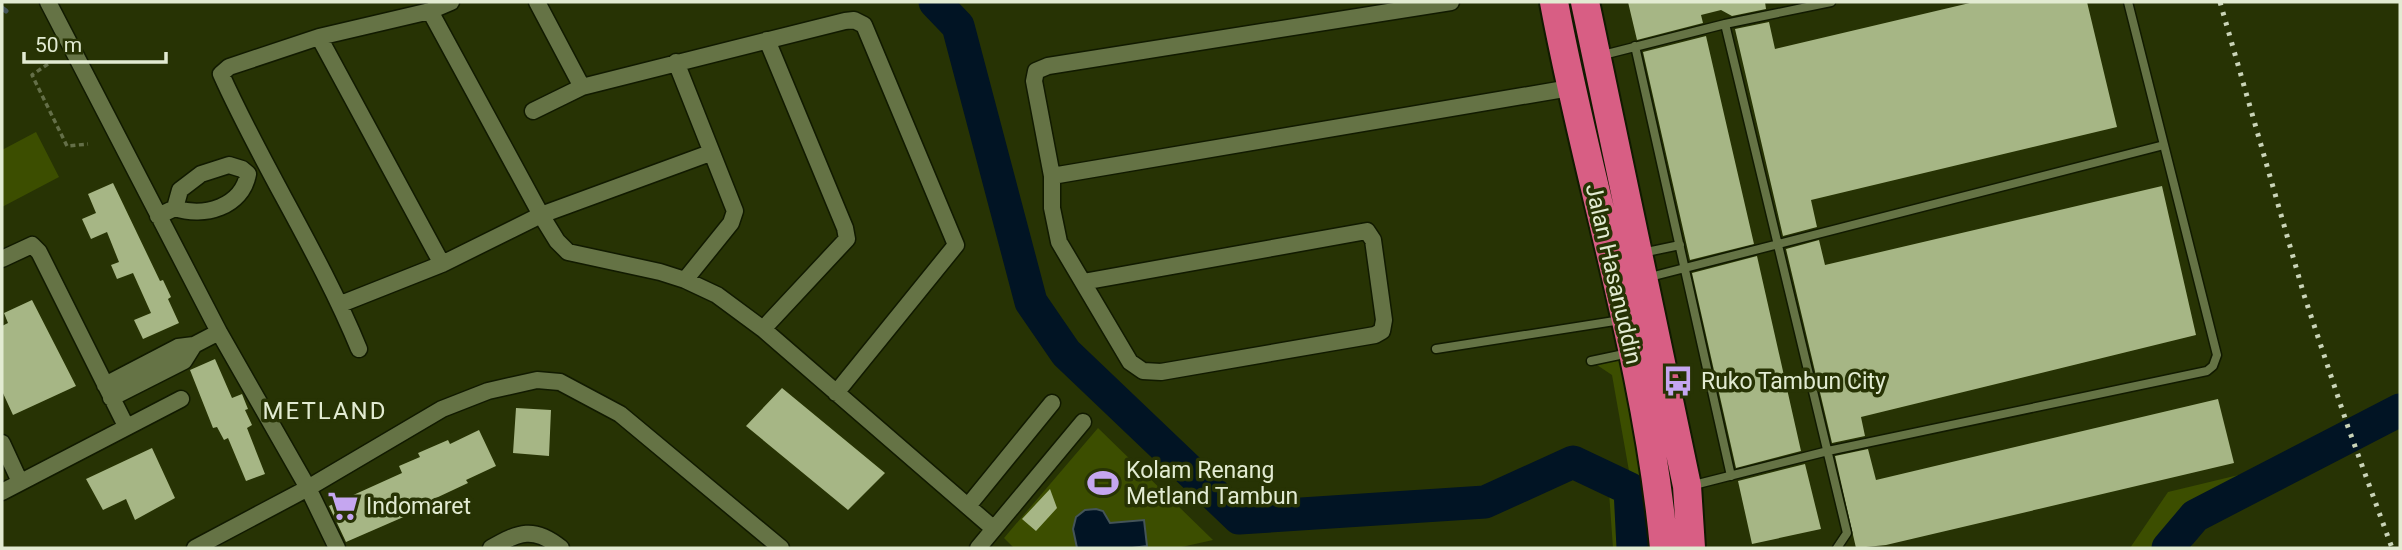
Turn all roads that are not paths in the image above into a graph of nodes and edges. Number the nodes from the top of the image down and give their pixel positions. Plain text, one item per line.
1 (452, 2) edge
2 (537, 2) edge
3 (1451, 2) edge
4 (1554, 2) edge
5 (1585, 2) edge
6 (1831, 2) edge
7 (2128, 2) edge
8 (55, 3) edge
9 (430, 11) junction
10 (1725, 24) junction
11 (319, 37) junction
12 (767, 40) junction
13 (1636, 46) junction
14 (1611, 53) junction
15 (676, 62) junction
16 (582, 87) junction
17 (1561, 89) junction
18 (533, 111) dead end
19 (2164, 145) junction
20 (710, 153) junction
21 (265, 165) junction
22 (248, 174) junction
23 (1052, 176) junction
24 (175, 208) junction
25 (541, 215) junction
26 (158, 216) junction
27 (1680, 244) junction
28 (1779, 246) junction
29 (2, 259) edge
30 (442, 264) junction
31 (1641, 267) junction
32 (1685, 270) junction
33 (685, 280) junction
34 (1083, 282) junction
35 (341, 304) junction
36 (1627, 319) junction
37 (763, 329) junction
38 (219, 332) junction
39 (359, 349) dead end
40 (1436, 349) dead end
41 (1634, 353) junction
42 (1591, 361) dead end
43 (108, 391) junction
44 (836, 393) junction
45 (181, 399) dead end
46 (1052, 403) dead end
47 (1083, 422) dead end
48 (126, 426) junction
49 (2, 443) edge
50 (1828, 451) junction
51 (1731, 477) junction
52 (20, 482) junction
53 (1687, 486) junction
54 (308, 488) junction
55 (2, 492) edge
56 (968, 506) junction
57 (995, 529) junction
58 (195, 548) edge
59 (337, 548) edge
60 (491, 548) edge
61 (561, 548) edge
62 (781, 548) edge
63 (978, 548) edge
64 (1664, 548) edge
65 (1691, 548) edge
66 (1837, 548) edge

1 - 9 street
2 - 16 street
3 - 23 street
4 - 17 highway, Jalan Hasanuddin
5 - 14 highway, Jalan Hasanuddin
6 - 10 lane
7 - 19 lane
8 - 26 street
9 - 11 street
9 - 25 street
10 - 13 lane
10 - 28 lane
11 - 21 street
11 - 30 street
12 - 15 street
12 - 37 street
12 - 44 street
13 - 14 lane
13 - 27 lane
14 - 31 highway, Jalan Hasanuddin
15 - 16 street
15 - 20 street
16 - 18 street
17 - 23 street
17 - 36 highway, Jalan Hasanuddin
19 - 28 lane
19 - 50 lane
20 - 25 street
20 - 33 street
21 - 22 street
21 - 35 street
22 - 24 street
22 - 24 street
23 - 34 street
24 - 26 street
25 - 30 street
25 - 33 street
26 - 38 street
27 - 31 lane
27 - 32 lane
28 - 32 lane
28 - 50 lane
29 - 43 street
30 - 35 street
31 - 32 lane
31 - 53 highway, Jalan Hasanuddin
32 - 51 lane
33 - 37 street
34 - 34 street
35 - 39 street
36 - 40 lane
36 - 41 highway, Jalan Hasanuddin
37 - 44 street
38 - 43 street
38 - 54 street
41 - 42 lane
41 - 64 highway, Jalan Hasanuddin
43 - 48 street
44 - 56 street
45 - 48 street
46 - 56 street
47 - 57 street
48 - 52 street
49 - 52 street
50 - 51 lane
50 - 66 lane
51 - 53 lane
52 - 55 street
53 - 65 highway, Jalan Hasanuddin
54 - 58 street
54 - 59 street
54 - 62 street
56 - 57 street
57 - 63 street
60 - 61 street

